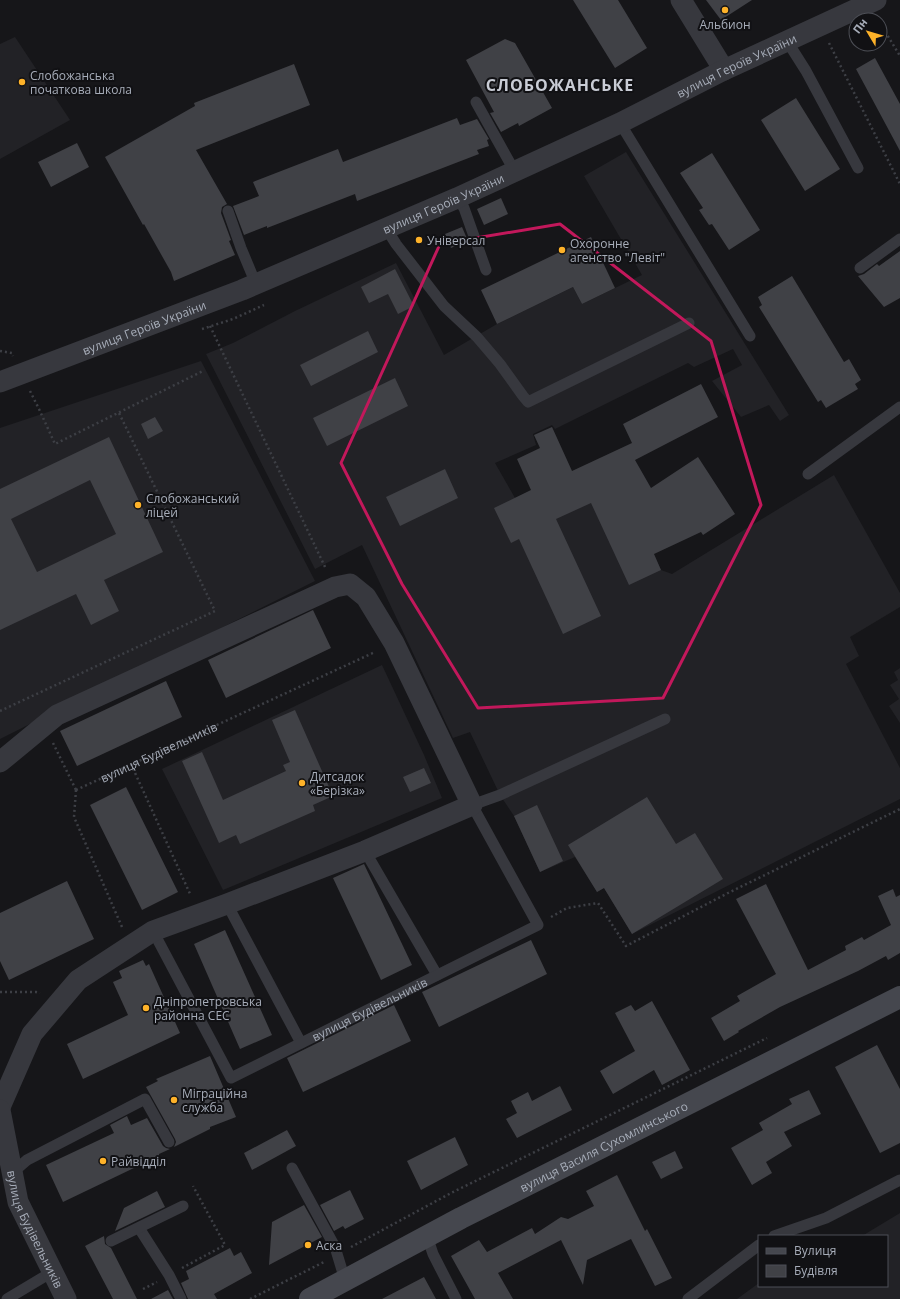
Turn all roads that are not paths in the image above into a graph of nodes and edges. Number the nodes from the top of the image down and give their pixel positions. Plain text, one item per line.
1 (681, 0) edge
2 (876, 0) edge
3 (787, 41) junction
4 (724, 70) junction
5 (476, 102) dead end
6 (620, 123) junction
7 (858, 168) dead end
8 (515, 172) junction
9 (457, 198) junction
10 (228, 211) dead end
11 (386, 228) junction
12 (900, 239) edge
13 (860, 268) dead end
14 (486, 270) dead end
15 (256, 284) junction
16 (689, 323) dead end
17 (750, 336) dead end
18 (0, 382) edge
19 (900, 406) edge
20 (808, 474) dead end
21 (665, 720) dead end
22 (0, 762) edge
23 (472, 805) junction
24 (365, 851) junction
25 (227, 904) junction
26 (154, 931) junction
27 (437, 975) junction
28 (900, 997) edge
29 (301, 1043) junction
30 (10, 1063) edge
31 (0, 1107) edge
32 (0, 1110) edge
33 (168, 1142) dead end
34 (292, 1168) dead end
35 (12, 1173) junction
36 (900, 1180) edge
37 (183, 1206) dead end
38 (139, 1228) junction
39 (777, 1235) edge
40 (427, 1236) junction
41 (111, 1241) dead end
42 (758, 1246) edge
43 (52, 1272) junction
44 (345, 1280) junction
45 (7, 1299) edge
46 (66, 1299) edge
47 (181, 1299) edge
48 (310, 1299) edge
49 (456, 1299) edge
50 (688, 1299) edge

1 - 4 street
2 - 3 street, вулиця Героїв України
3 - 4 street, вулиця Героїв України
3 - 7 lane
4 - 6 street, вулиця Героїв України
5 - 8 lane
6 - 8 street, вулиця Героїв України
6 - 17 lane
8 - 9 street, вулиця Героїв України
9 - 11 street, вулиця Героїв України
9 - 14 lane
10 - 15 lane
11 - 15 street, вулиця Героїв України
11 - 16 lane
12 - 13 lane
15 - 18 street, вулиця Героїв України
19 - 20 lane
21 - 23 lane
22 - 23 street
23 - 24 street
23 - 27 lane, вулиця Будівельників
24 - 25 street
24 - 27 lane, вулиця Будівельників
25 - 26 street
25 - 29 lane, вулиця Будівельників
26 - 29 lane, вулиця Будівельників
26 - 30 street
27 - 29 lane, вулиця Будівельників
28 - 40 main road, вулиця Василя Сухомлинського
30 - 31 street
32 - 35 street, вулиця Будівельників
33 - 35 lane
34 - 44 lane
35 - 43 street, вулиця Будівельників
36 - 39 lane
37 - 38 lane
38 - 41 lane
38 - 47 lane
40 - 44 main road, вулиця Василя Сухомлинського
40 - 49 lane
42 - 50 lane
43 - 45 lane
43 - 46 street, вулиця Будівельників
44 - 48 main road, вулиця Василя Сухомлинського

